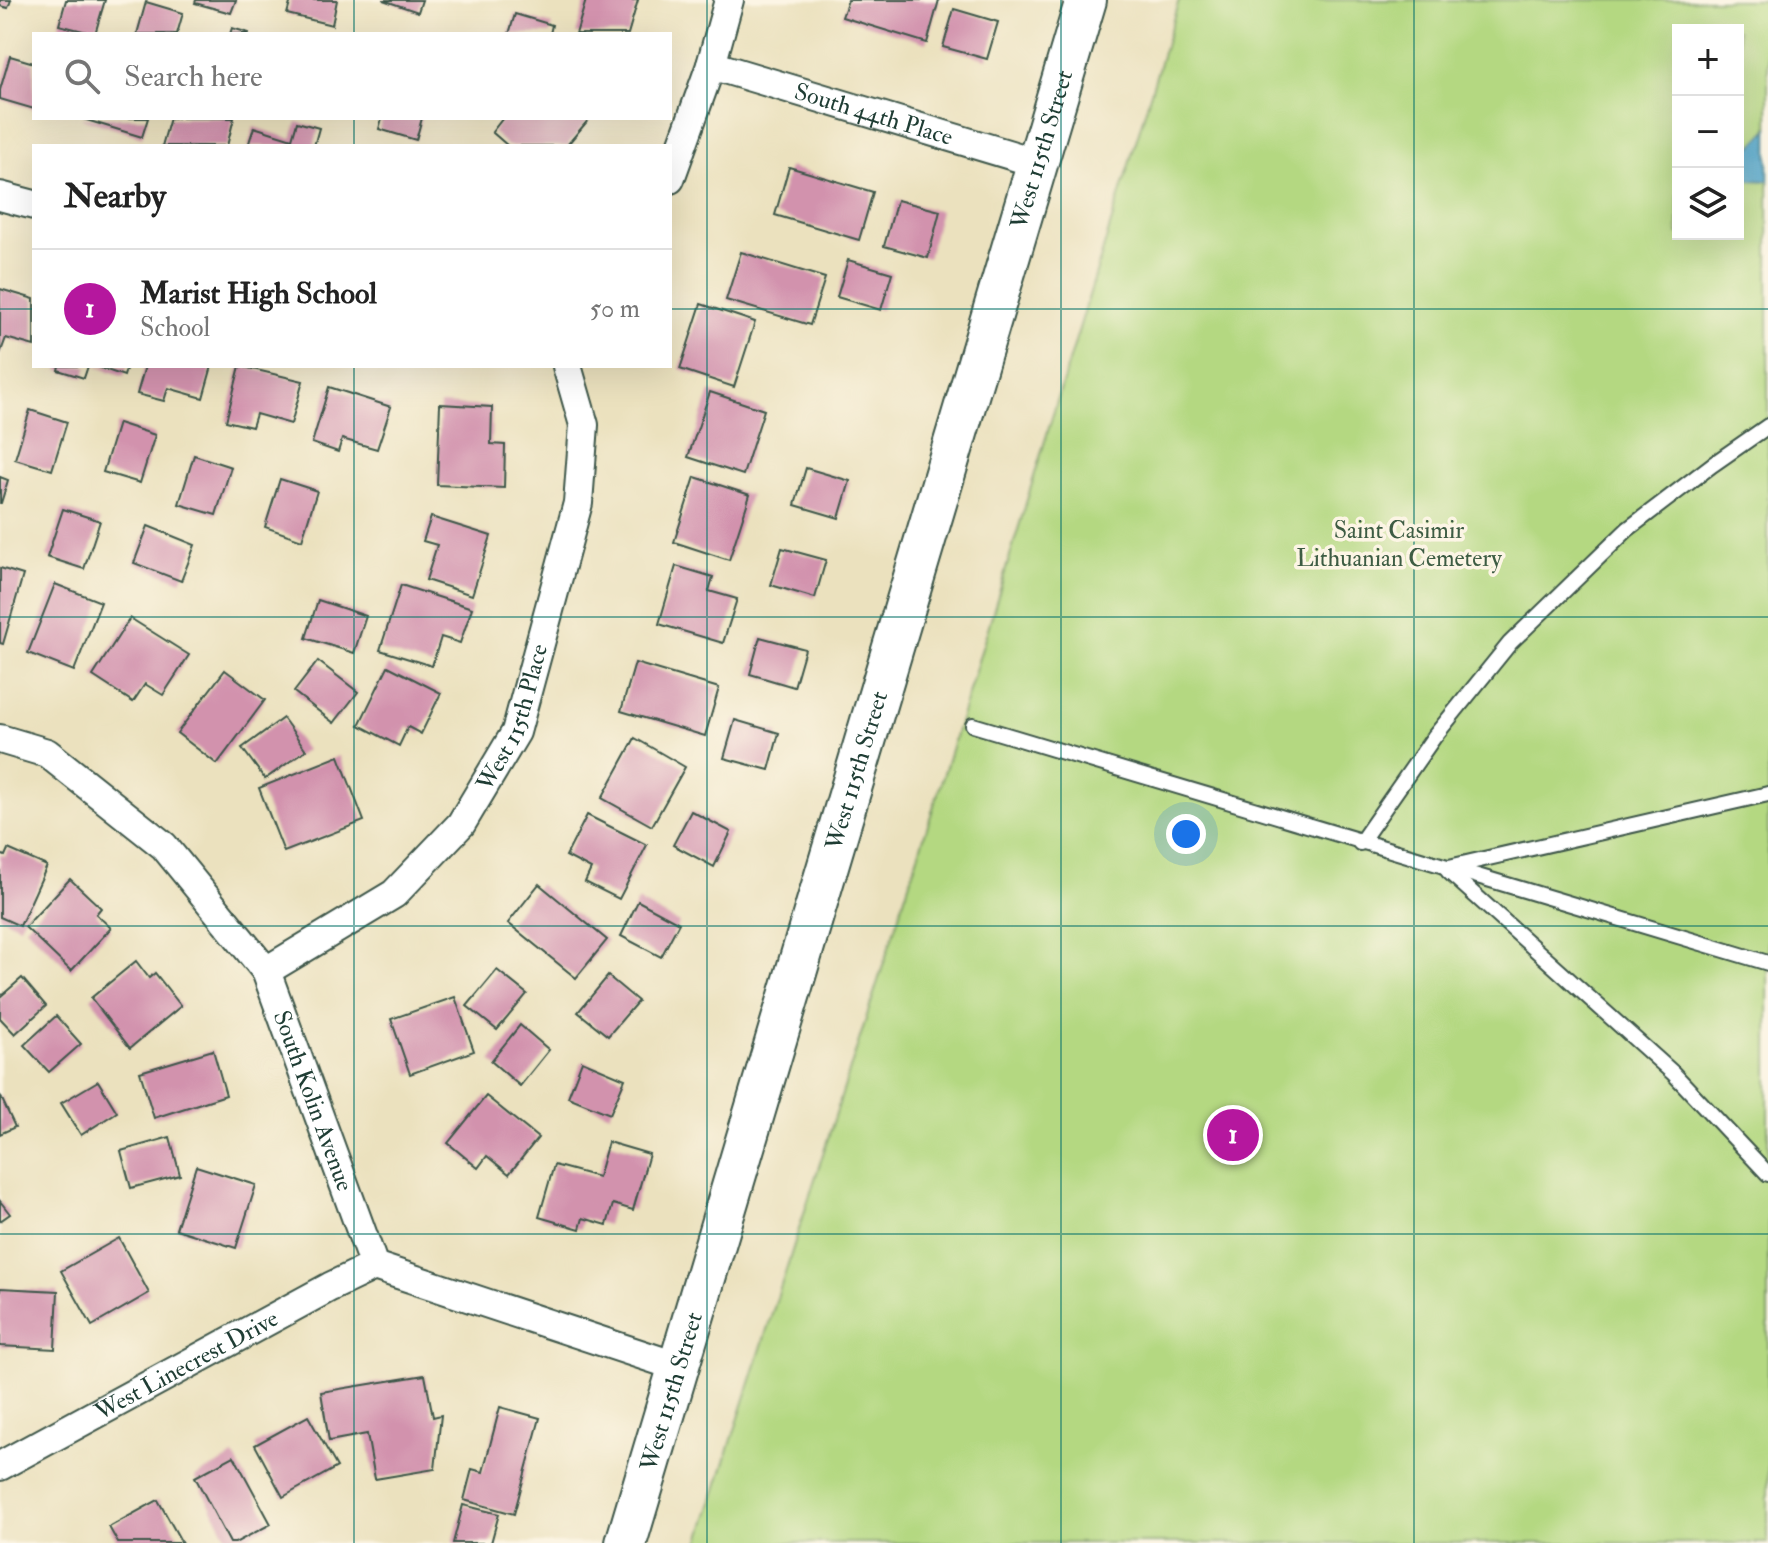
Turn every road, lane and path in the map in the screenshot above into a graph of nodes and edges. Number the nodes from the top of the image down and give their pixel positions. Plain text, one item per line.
1 (729, 0) edge
2 (1086, 0) edge
3 (711, 65) junction
4 (1037, 163) junction
5 (672, 173) edge
6 (0, 196) edge
7 (32, 204) edge
8 (568, 368) edge
9 (1768, 426) edge
10 (973, 725) dead end
11 (0, 739) edge
12 (1768, 794) edge
13 (1360, 843) junction
14 (1445, 868) junction
15 (1768, 963) edge
16 (266, 971) junction
17 (1768, 1174) edge
18 (374, 1266) junction
19 (679, 1367) junction
20 (0, 1466) edge
21 (626, 1543) edge

1 - 3 street
2 - 4 street, West 115th Street
3 - 4 street, South 44th Place
3 - 5 street
4 - 19 street, West 115th Street
6 - 7 street
8 - 16 street, West 115th Place
9 - 13 lane
10 - 13 lane
11 - 16 street, South Kolin Avenue
12 - 14 lane
13 - 14 lane
14 - 15 lane
14 - 17 lane
16 - 18 street, South Kolin Avenue
18 - 19 street
18 - 20 street, West Linecrest Drive
19 - 21 street, West 115th Street

